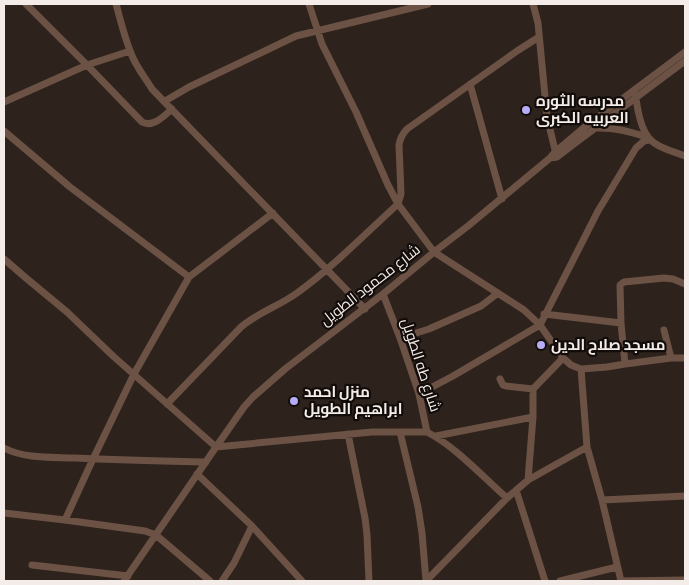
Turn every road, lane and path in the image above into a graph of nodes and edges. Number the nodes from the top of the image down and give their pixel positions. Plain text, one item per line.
1 (26, 4) edge
2 (116, 4) edge
3 (309, 4) edge
4 (428, 4) edge
5 (533, 4) edge
6 (317, 30) junction
7 (540, 37) junction
8 (130, 51) junction
9 (685, 52) edge
10 (685, 61) edge
11 (88, 66) junction
12 (470, 84) junction
13 (637, 88) junction
14 (635, 98) junction
15 (165, 101) junction
16 (4, 102) edge
17 (172, 109) junction
18 (596, 128) junction
19 (4, 131) edge
20 (648, 138) junction
21 (554, 156) junction
22 (685, 156) edge
23 (502, 199) junction
24 (398, 204) junction
25 (273, 213) junction
26 (434, 252) junction
27 (4, 259) edge
28 (326, 268) junction
29 (189, 276) junction
30 (685, 284) edge
31 (498, 293) junction
32 (383, 294) junction
33 (365, 309) junction
34 (544, 314) junction
35 (620, 323) junction
36 (540, 325) junction
37 (664, 330) dead end
38 (400, 338) junction
39 (563, 358) junction
40 (671, 358) junction
41 (685, 358) edge
42 (625, 364) junction
43 (581, 369) junction
44 (134, 374) junction
45 (500, 380) dead end
46 (533, 389) junction
47 (419, 394) junction
48 (167, 404) junction
49 (533, 417) junction
50 (400, 432) junction
51 (427, 432) junction
52 (348, 434) junction
53 (436, 436) junction
54 (216, 447) junction
55 (587, 447) junction
56 (4, 448) edge
57 (93, 459) junction
58 (206, 462) junction
59 (197, 474) junction
60 (528, 480) junction
61 (516, 490) junction
62 (685, 496) edge
63 (507, 498) junction
64 (602, 500) junction
65 (4, 513) edge
66 (65, 520) junction
67 (252, 526) junction
68 (156, 535) junction
69 (32, 565) dead end
70 (617, 567) junction
71 (126, 578) edge
72 (685, 580) edge
73 (210, 581) edge
74 (222, 581) edge
75 (302, 581) edge
76 (369, 581) edge
77 (426, 581) edge
78 (545, 581) edge
79 (560, 581) edge
80 (621, 581) edge

1 - 11 street
2 - 8 street
3 - 6 street
4 - 6 street
5 - 7 street
6 - 15 street
6 - 24 street
7 - 12 street
7 - 21 street
8 - 11 street
8 - 15 street
9 - 13 street
10 - 14 street, شارع محمود الطويل
11 - 16 street
11 - 17 street
12 - 23 street
12 - 24 street
13 - 14 street
13 - 21 street
14 - 18 street, شارع محمود الطويل
14 - 20 street
15 - 17 street
17 - 25 street
18 - 20 street
18 - 21 street, شارع محمود الطويل
19 - 29 street
20 - 22 street
20 - 34 street
21 - 23 street, شارع محمود الطويل
23 - 26 street, شارع محمود الطويل
24 - 26 street
24 - 28 street
25 - 28 street
25 - 29 street
26 - 31 street
26 - 32 street, شارع محمود الطويل
27 - 44 street
28 - 33 street
28 - 48 street
29 - 44 street
30 - 35 street
31 - 36 street
31 - 38 street
32 - 33 street, شارع محمود الطويل
32 - 38 street, شارع طه الطويل
33 - 54 street, شارع محمود الطويل
34 - 35 street
34 - 36 street
35 - 42 street
36 - 39 street
36 - 47 street
37 - 40 street
38 - 47 street, شارع طه الطويل
39 - 43 street
39 - 46 street
40 - 41 street
40 - 42 street
42 - 43 street
43 - 55 street
44 - 48 street
44 - 57 street
45 - 46 street
46 - 49 street
47 - 51 street, شارع طه الطويل
48 - 54 street
49 - 53 street
49 - 60 street
50 - 51 street
50 - 52 street
50 - 77 street
51 - 53 street, شارع طه الطويل
52 - 54 street
52 - 76 street
53 - 63 street, شارع طه الطويل
54 - 58 street, شارع محمود الطويل
55 - 60 street
55 - 64 street
56 - 57 street
57 - 58 street
57 - 66 street
58 - 59 street, شارع محمود الطويل
59 - 67 street
59 - 68 street, شارع محمود الطويل
60 - 61 street
61 - 63 street
61 - 78 street
62 - 64 street
63 - 77 street
64 - 70 street
65 - 66 street
66 - 68 street
67 - 74 street
67 - 75 street
68 - 71 street, شارع محمود الطويل
68 - 73 street
69 - 71 street
70 - 79 street
70 - 80 street
72 - 80 street

